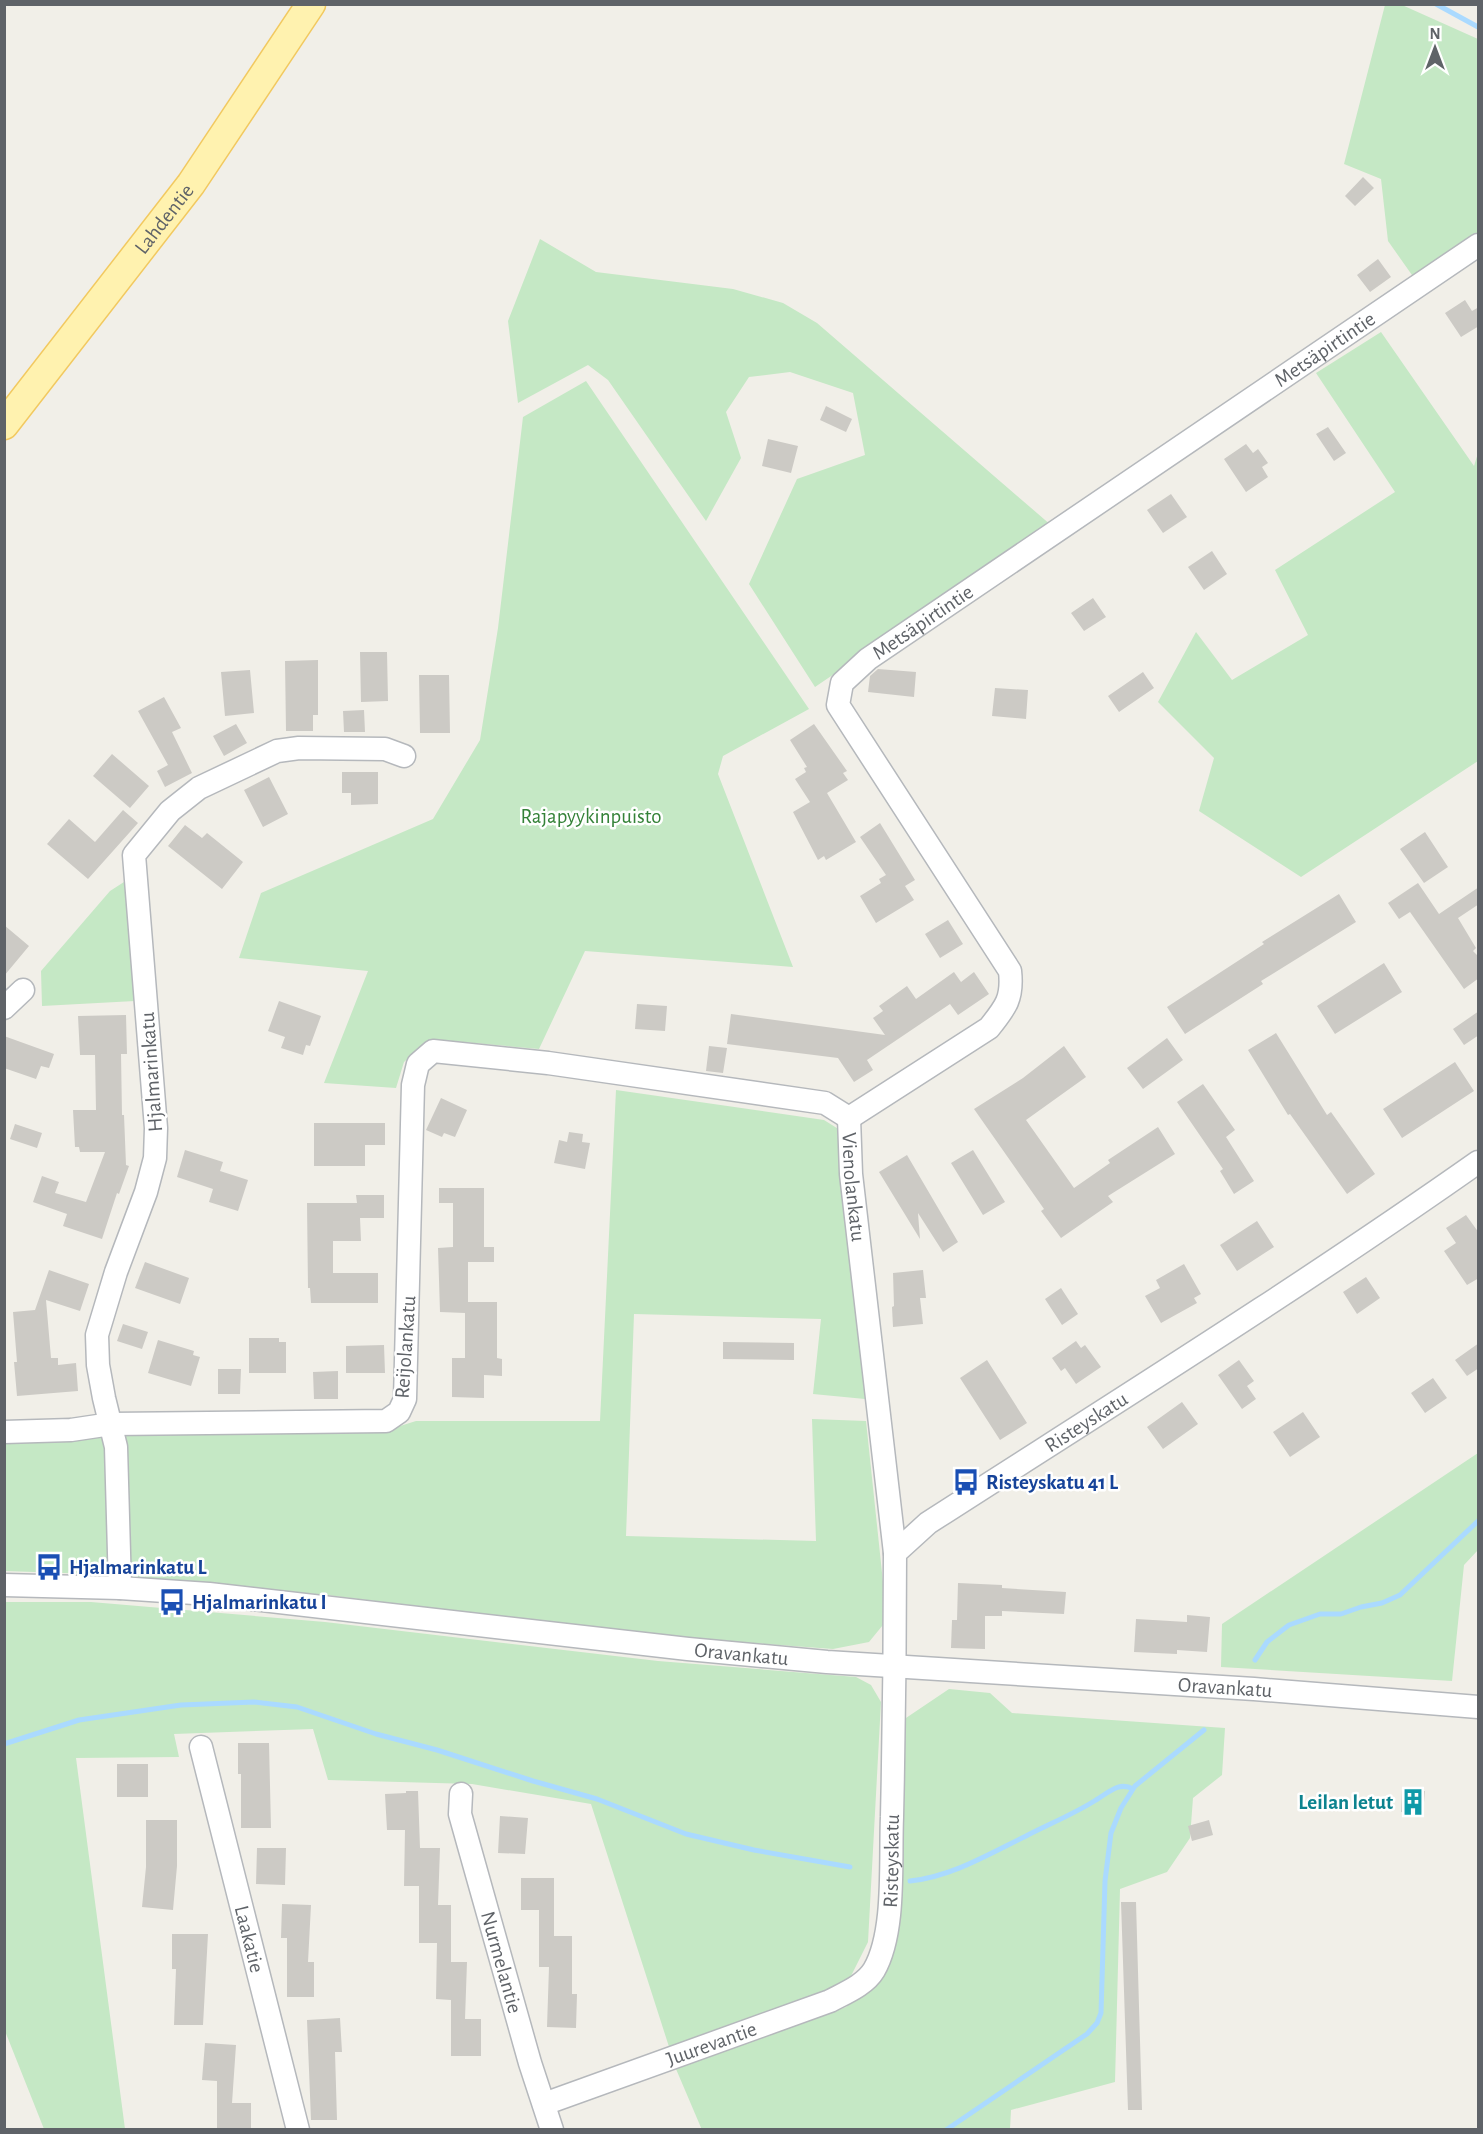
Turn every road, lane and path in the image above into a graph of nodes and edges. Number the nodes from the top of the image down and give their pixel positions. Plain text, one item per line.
1 (311, 4) edge
2 (1479, 244) edge
3 (4, 425) edge
4 (404, 756) dead end
5 (23, 990) dead end
6 (4, 1008) edge
7 (418, 1064) joint
8 (849, 1118) junction
9 (1479, 1162) edge
10 (111, 1424) junction
11 (4, 1432) edge
12 (895, 1553) junction
13 (4, 1585) edge
14 (120, 1588) junction
15 (895, 1667) junction
16 (1479, 1707) edge
17 (201, 1748) dead end
18 (461, 1794) dead end
19 (873, 1971) joint
20 (544, 2104) junction
21 (298, 2130) edge
22 (552, 2130) edge

1 - 3 main road, Lahdentie
2 - 8 street, Metsäpirtintie
4 - 10 street, Hjalmarinkatu
5 - 6 street
7 - 8 street, Vienolankatu
7 - 10 street, Reijolankatu
8 - 12 street, Vienolankatu
9 - 12 street, Risteyskatu
10 - 11 street, Reijolankatu
10 - 14 street, Hjalmarinkatu
12 - 15 street, Risteyskatu
13 - 14 street, Oravankatu
14 - 15 street, Oravankatu
15 - 16 street, Oravankatu
15 - 19 street, Risteyskatu
17 - 21 street, Laakatie
18 - 20 street, Nurmelantie
19 - 20 street, Juurevantie
20 - 22 street, Nurmelantie

